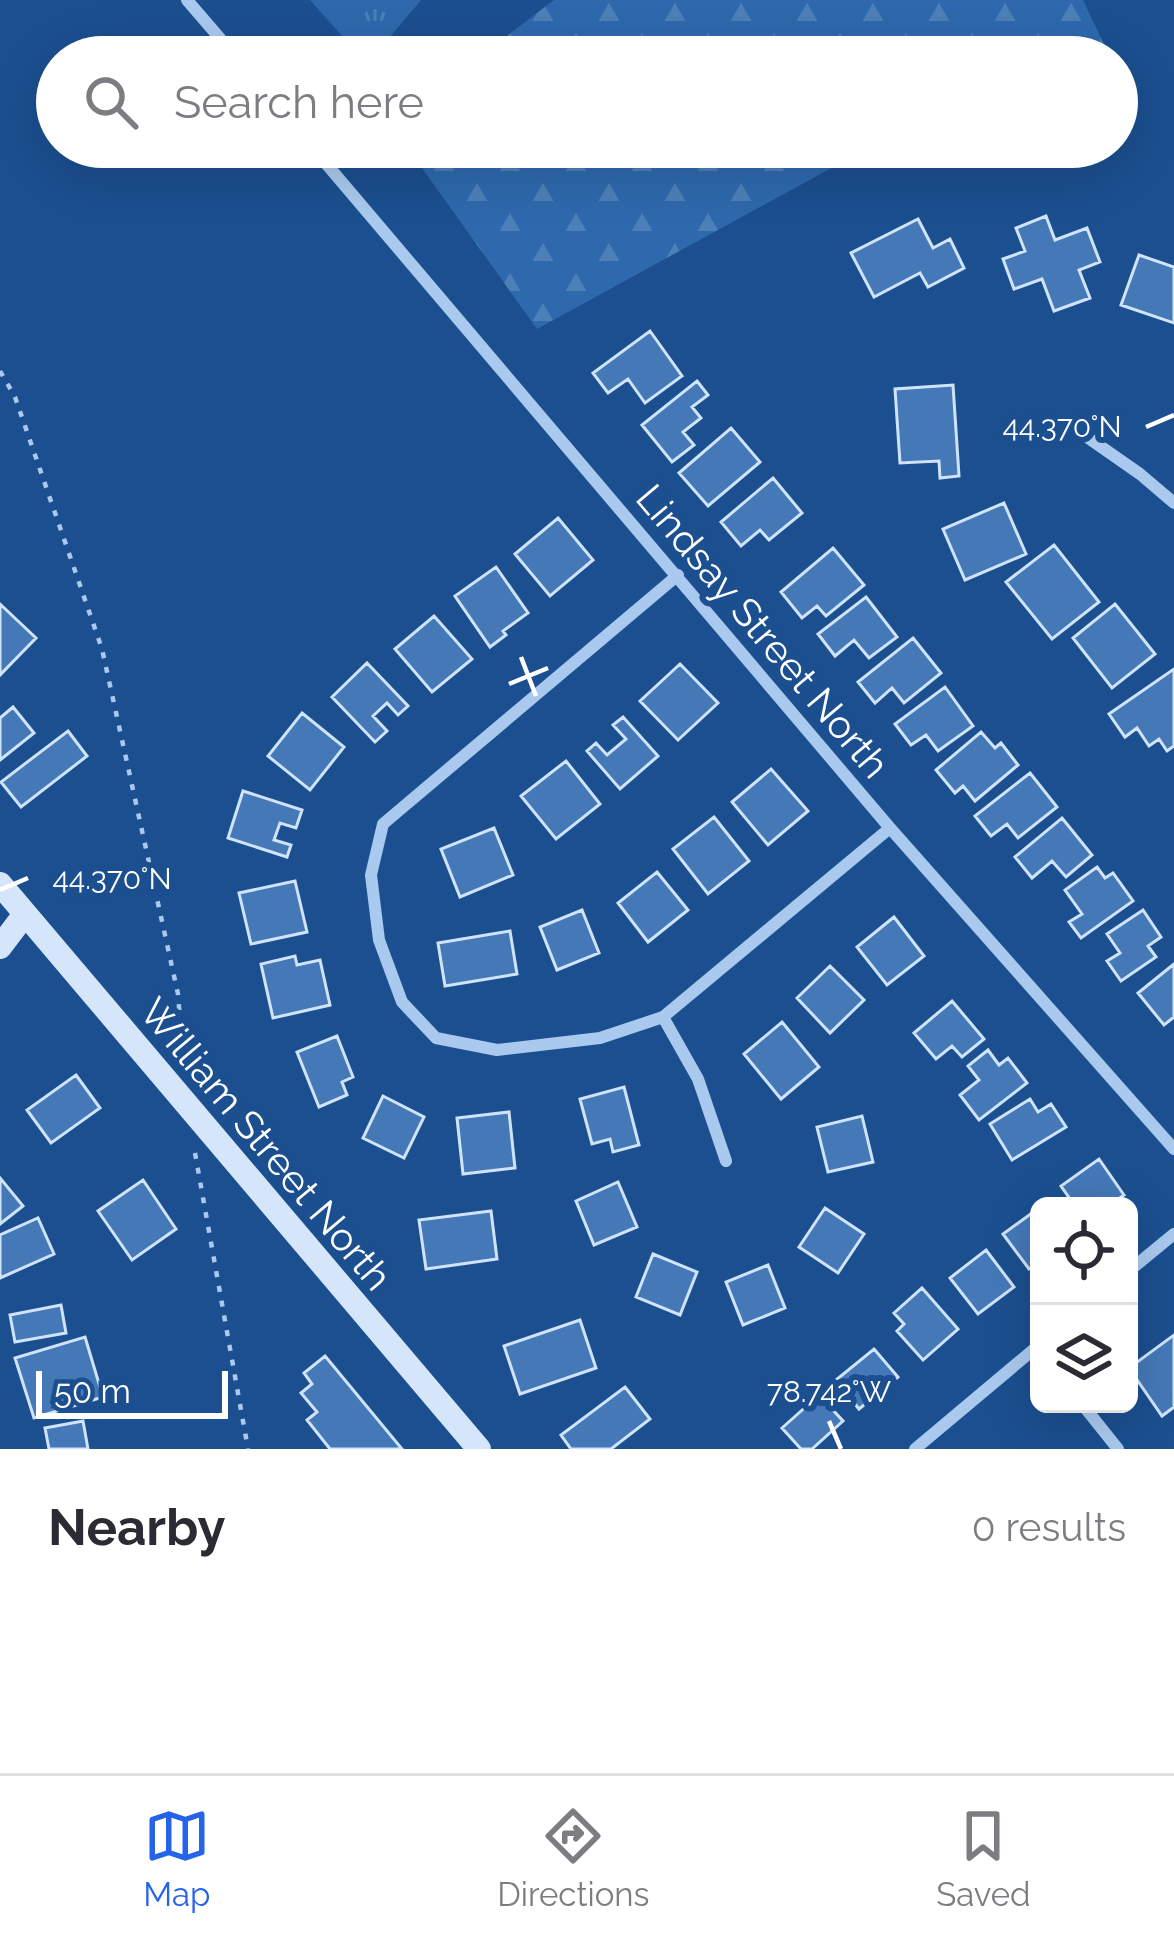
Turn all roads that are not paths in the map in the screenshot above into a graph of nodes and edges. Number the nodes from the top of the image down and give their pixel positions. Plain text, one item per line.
1 (187, 0) edge
2 (218, 36) edge
3 (330, 168) edge
4 (1077, 430) dead end
5 (1174, 503) edge
6 (678, 575) junction
7 (890, 828) junction
8 (0, 884) edge
9 (26, 914) junction
10 (0, 947) edge
11 (663, 1016) junction
12 (1174, 1149) edge
13 (726, 1161) dead end
14 (1174, 1234) edge
15 (1138, 1264) edge
16 (1030, 1355) edge
17 (1089, 1413) edge
18 (478, 1449) edge
19 (915, 1449) edge
20 (1118, 1449) edge

1 - 2 street
3 - 6 street, Lindsay Street North
4 - 5 street
6 - 7 street, Lindsay Street North
6 - 11 street
7 - 11 street
7 - 12 street, Lindsay Street North
8 - 9 street, William Street North
9 - 10 street
9 - 18 street, William Street North
11 - 13 street
14 - 15 street
16 - 19 street
17 - 20 street

